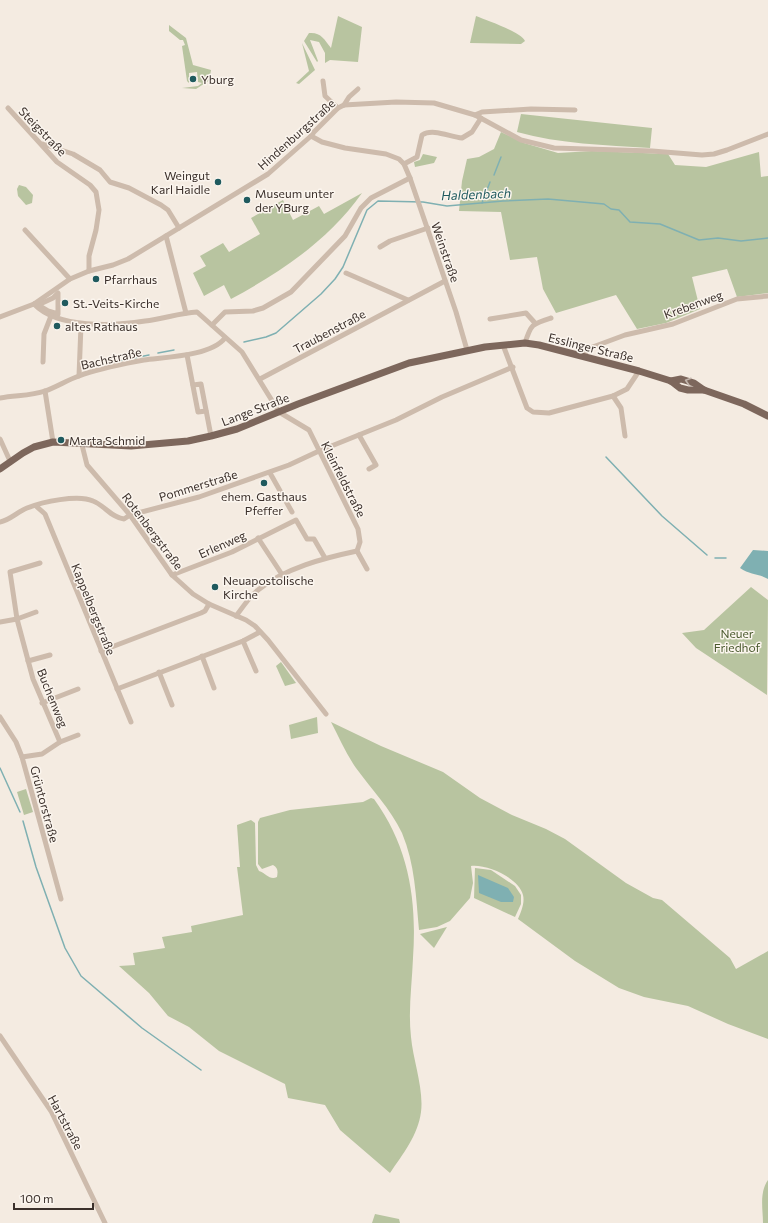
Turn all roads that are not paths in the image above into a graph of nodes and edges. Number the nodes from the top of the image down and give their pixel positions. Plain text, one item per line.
1 (323, 81) dead end
2 (358, 89) dead end
3 (344, 105) junction
4 (8, 108) dead end
5 (338, 108) junction
6 (575, 110) dead end
7 (475, 115) junction
8 (481, 118) junction
9 (768, 134) edge
10 (311, 136) junction
11 (40, 143) junction
12 (404, 164) junction
13 (410, 178) junction
14 (179, 228) junction
15 (428, 228) junction
16 (25, 230) dead end
17 (166, 236) junction
18 (380, 247) dead end
19 (89, 271) junction
20 (346, 273) dead end
21 (70, 279) junction
22 (445, 281) junction
23 (58, 293) joint
24 (768, 296) edge
25 (408, 300) junction
26 (34, 304) junction
27 (186, 313) junction
28 (50, 316) junction
29 (0, 317) edge
30 (551, 318) dead end
31 (490, 319) dead end
32 (535, 323) junction
33 (81, 324) junction
34 (212, 325) junction
35 (225, 338) junction
36 (525, 343) junction
37 (503, 345) junction
38 (467, 350) junction
39 (187, 355) junction
40 (583, 355) junction
41 (43, 362) dead end
42 (513, 367) junction
43 (639, 371) junction
44 (79, 376) junction
45 (260, 379) junction
46 (193, 385) junction
47 (45, 391) junction
48 (613, 396) junction
49 (0, 398) edge
50 (206, 411) junction
51 (279, 412) junction
52 (768, 416) edge
53 (359, 435) junction
54 (211, 436) junction
55 (625, 436) dead end
56 (0, 439) edge
57 (53, 442) junction
58 (82, 445) junction
59 (319, 451) junction
60 (10, 461) junction
61 (0, 469) edge
62 (369, 469) dead end
63 (270, 473) junction
64 (36, 506) junction
65 (292, 512) dead end
66 (130, 515) junction
67 (0, 522) edge
68 (258, 538) junction
69 (357, 551) junction
70 (325, 558) junction
71 (40, 563) dead end
72 (367, 569) dead end
73 (172, 575) junction
74 (283, 576) junction
75 (209, 604) junction
76 (36, 612) dead end
77 (236, 616) junction
78 (17, 619) junction
79 (0, 622) edge
80 (260, 632) junction
81 (243, 641) junction
82 (101, 651) junction
83 (50, 654) dead end
84 (202, 656) junction
85 (28, 661) junction
86 (256, 671) dead end
87 (159, 672) junction
88 (214, 688) dead end
89 (78, 689) dead end
90 (117, 689) junction
91 (42, 702) junction
92 (172, 705) dead end
93 (326, 714) dead end
94 (0, 717) edge
95 (131, 722) dead end
96 (78, 735) dead end
97 (60, 742) junction
98 (22, 757) junction
99 (61, 899) dead end
100 (0, 1036) edge
101 (105, 1223) edge

1 - 5 street
2 - 3 street
3 - 5 street, Hindenburgstraße
3 - 7 street, Hindenburgstraße
4 - 11 street, Steigstraße
5 - 10 street, Hindenburgstraße
6 - 7 street
7 - 8 street, Hindenburgstraße
8 - 9 street, Hindenburgstraße
8 - 12 street
10 - 12 street
10 - 14 street, Hindenburgstraße
11 - 14 street
11 - 19 street, Steigstraße
12 - 13 street, Weinstraße
13 - 15 street, Weinstraße
13 - 34 street
14 - 17 street, Hindenburgstraße
15 - 18 street
15 - 22 street, Weinstraße
16 - 21 street
17 - 19 street, Hindenburgstraße
17 - 27 street
19 - 21 street, Hindenburgstraße
20 - 25 street
21 - 26 street, Hindenburgstraße
22 - 25 street, Traubenstraße
22 - 38 street, Weinstraße
23 - 23 street
24 - 40 street, Krebenweg
25 - 45 street, Traubenstraße
26 - 28 street
26 - 29 street, Hindenburgstraße
27 - 33 street
27 - 34 street
28 - 33 street
28 - 41 street
30 - 32 street
31 - 32 street
32 - 36 street
33 - 44 street
34 - 35 street
35 - 39 street, Bachstraße
35 - 45 street
36 - 37 main road, Esslinger Straße
36 - 40 main road, Esslinger Straße
37 - 38 main road, Lange Straße
37 - 42 street
38 - 51 main road, Lange Straße
39 - 44 street, Bachstraße
39 - 46 street
40 - 43 main road, Esslinger Straße
42 - 48 street
42 - 53 street, Pommerstraße
43 - 48 street
43 - 52 main road, Esslinger Straße
44 - 47 street, Bachstraße
45 - 51 street
46 - 50 street
46 - 50 street
47 - 49 street, Bachstraße
47 - 57 street
48 - 55 street
50 - 54 street
51 - 54 main road, Lange Straße
51 - 59 street, Kleinfeldstraße
53 - 59 street, Pommerstraße
53 - 62 street
54 - 58 main road, Lange Straße
56 - 60 street
57 - 58 main road, Lange Straße
57 - 60 main road, Lange Straße
58 - 66 street, Rotenbergstraße
59 - 63 street, Pommerstraße
59 - 69 street, Kleinfeldstraße
60 - 61 main road, Lange Straße
63 - 65 street
63 - 66 street, Pommerstraße
64 - 66 street, Pommerstraße
64 - 67 street, Pommerstraße
64 - 82 street, Kappelbergstraße
66 - 73 street, Rotenbergstraße
68 - 70 street, Erlenweg
68 - 73 street, Erlenweg
68 - 74 street, Erlenweg
69 - 70 street
69 - 72 street
70 - 74 street
71 - 78 street, Buchenweg
73 - 75 street, Rotenbergstraße
74 - 77 street
75 - 77 street, Rotenbergstraße
75 - 82 street
76 - 78 street
77 - 80 street, Rotenbergstraße
78 - 79 street
78 - 85 street, Buchenweg
80 - 81 street
80 - 93 street, Rotenbergstraße
81 - 84 street
81 - 86 street
82 - 90 street, Kappelbergstraße
83 - 85 street, Buchenweg
84 - 87 street
84 - 88 street
85 - 91 street, Buchenweg
87 - 90 street
87 - 92 street
89 - 91 street
90 - 95 street, Kappelbergstraße
91 - 97 street, Buchenweg
94 - 98 street, Grüntorstraße
96 - 97 street, Buchenweg
97 - 98 street, Buchenweg
98 - 99 street, Grüntorstraße
100 - 101 street, Hartstraße

